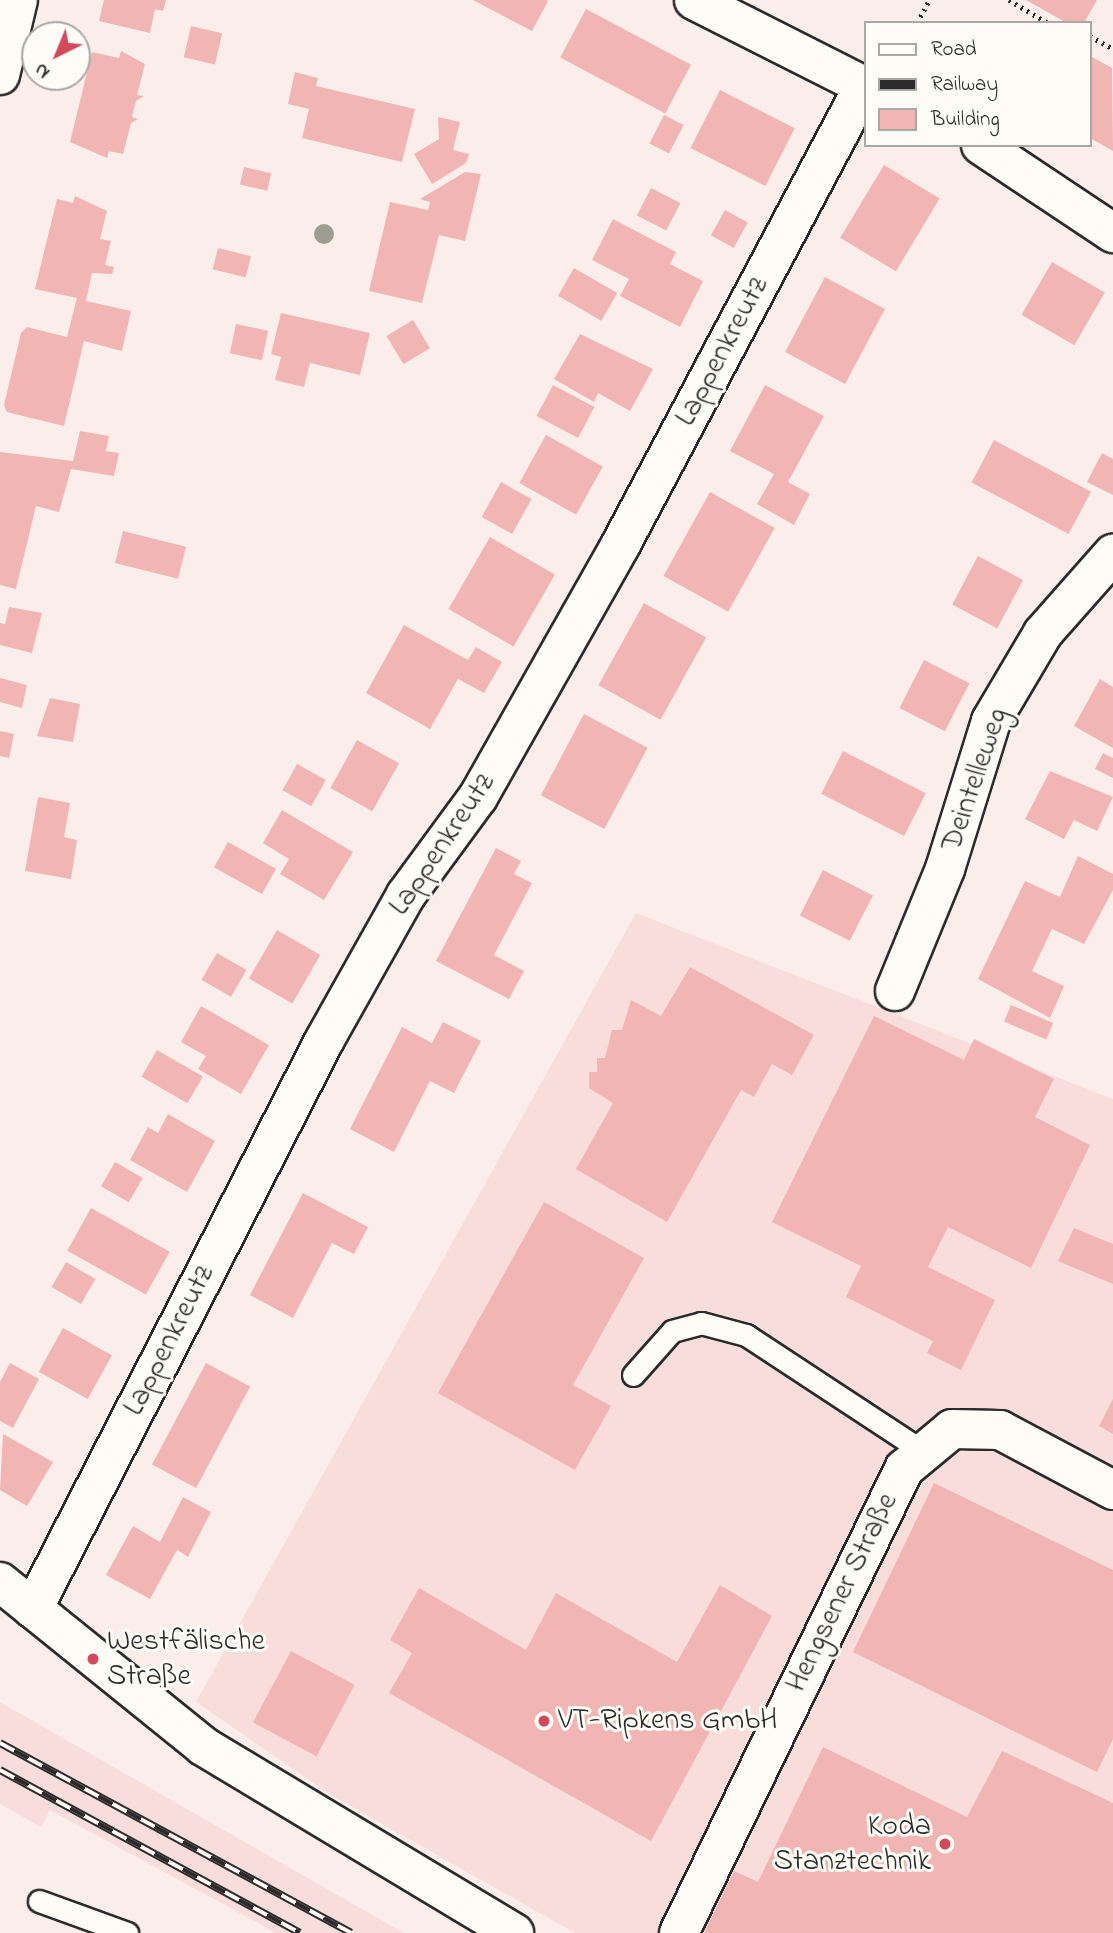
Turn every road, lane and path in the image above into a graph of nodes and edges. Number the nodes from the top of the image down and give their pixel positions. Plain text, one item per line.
1 (18, 0) edge
2 (694, 0) edge
3 (929, 0) edge
4 (1009, 0) edge
5 (917, 21) edge
6 (1045, 21) edge
7 (1092, 37) edge
8 (1113, 49) edge
9 (0, 75) edge
10 (864, 85) edge
11 (864, 88) edge
12 (984, 147) edge
13 (1113, 233) edge
14 (1113, 554) edge
15 (895, 991) dead end
16 (633, 1375) dead end
17 (924, 1452) junction
18 (1113, 1490) edge
19 (0, 1582) edge
20 (33, 1609) junction
21 (39, 1901) dead end
22 (127, 1933) edge
23 (514, 1933) edge
24 (679, 1933) edge

1 - 9 street
2 - 10 street
3 - 5 path
4 - 6 path
7 - 8 path
11 - 20 street, Lappenkreutz
12 - 13 street
14 - 15 street, Deintelleweg
16 - 17 lane
17 - 18 street, Hengsener Straße
17 - 24 street, Hengsener Straße
19 - 20 street
20 - 23 street
21 - 22 lane

